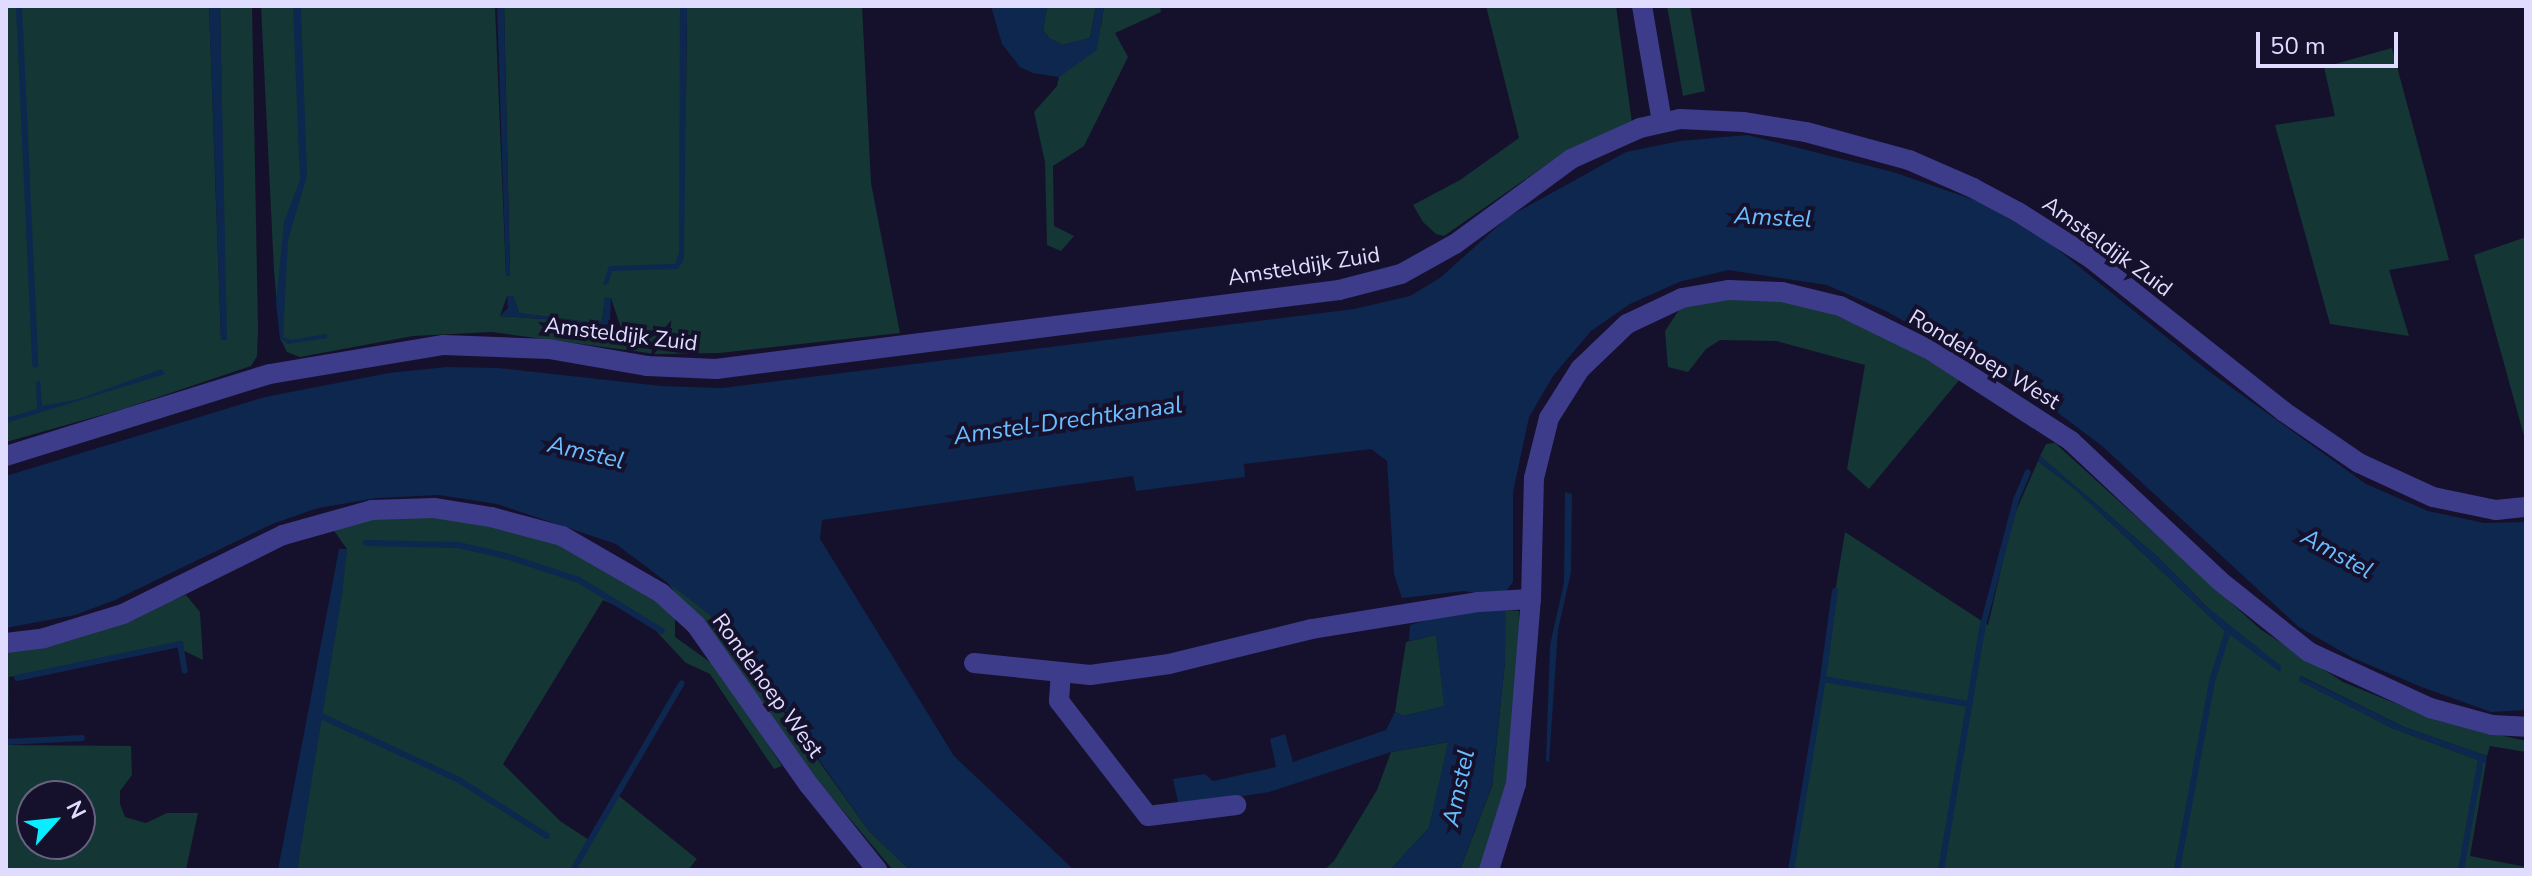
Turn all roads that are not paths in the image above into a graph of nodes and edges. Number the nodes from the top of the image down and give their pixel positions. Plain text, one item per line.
1 (1642, 6) edge
2 (1662, 122) junction
3 (6, 456) edge
4 (2526, 507) edge
5 (1531, 599) junction
6 (6, 643) edge
7 (974, 663) dead end
8 (1061, 672) junction
9 (2526, 727) edge
10 (1236, 805) dead end
11 (877, 870) edge
12 (1489, 870) edge

1 - 2 street
2 - 3 street, Amsteldijk Zuid
2 - 4 street, Amsteldijk Zuid
5 - 8 street
5 - 9 street, Rondehoep West
5 - 12 street, Rondehoep West
6 - 11 street, Rondehoep West
7 - 8 street
8 - 10 street

